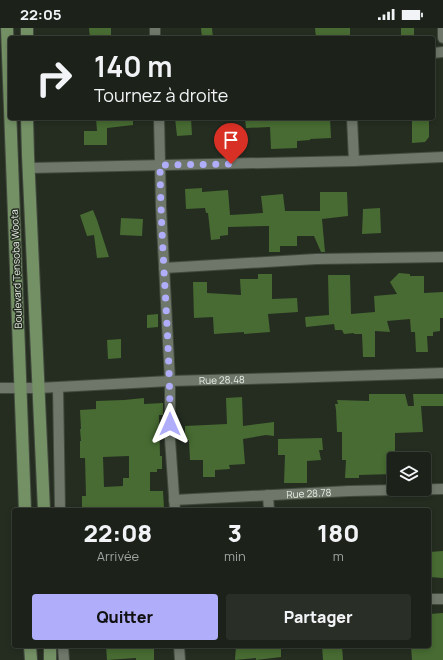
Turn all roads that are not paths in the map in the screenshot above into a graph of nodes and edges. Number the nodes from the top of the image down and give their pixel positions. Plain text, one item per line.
1 (7, 28) edge
2 (443, 28) edge
3 (443, 38) edge
4 (8, 54) edge
5 (11, 120) edge
6 (27, 120) edge
7 (159, 120) edge
8 (352, 120) edge
9 (443, 157) edge
10 (354, 161) junction
11 (160, 165) junction
12 (29, 168) junction
13 (443, 256) edge
14 (164, 268) junction
15 (443, 372) edge
16 (170, 381) junction
17 (58, 387) junction
18 (0, 388) edge
19 (21, 388) junction
20 (39, 388) junction
21 (443, 489) edge
22 (268, 495) junction
23 (175, 505) edge
24 (25, 508) edge
25 (44, 508) edge
26 (60, 508) edge
27 (269, 508) edge
28 (443, 598) edge
29 (431, 599) edge
30 (30, 648) edge
31 (50, 648) edge
32 (63, 648) edge
33 (179, 648) edge
34 (31, 660) edge
35 (50, 660) edge
36 (64, 660) edge
37 (180, 660) edge

1 - 4 main road, Boulevard Tensoba Woota
2 - 3 street
5 - 19 main road, Boulevard Tensoba Woota
6 - 12 main road, Boulevard Tensoba Woota
7 - 11 street
8 - 10 street
9 - 10 street
10 - 11 street
11 - 12 street
11 - 14 street
12 - 20 main road, Boulevard Tensoba Woota
13 - 14 street
14 - 16 street
15 - 16 street, Rue 28.48
16 - 17 street, Rue 28.48
16 - 23 street
17 - 20 street, Rue 28.48
17 - 26 street
18 - 19 street, Rue 28.48
19 - 20 street, Rue 28.48
19 - 24 main road, Boulevard Tensoba Woota
20 - 25 main road, Boulevard Tensoba Woota
21 - 22 street, Rue 28.78
22 - 23 street, Rue 28.78
22 - 27 street
28 - 29 street
30 - 34 main road
31 - 35 main road
32 - 36 street
33 - 37 street

